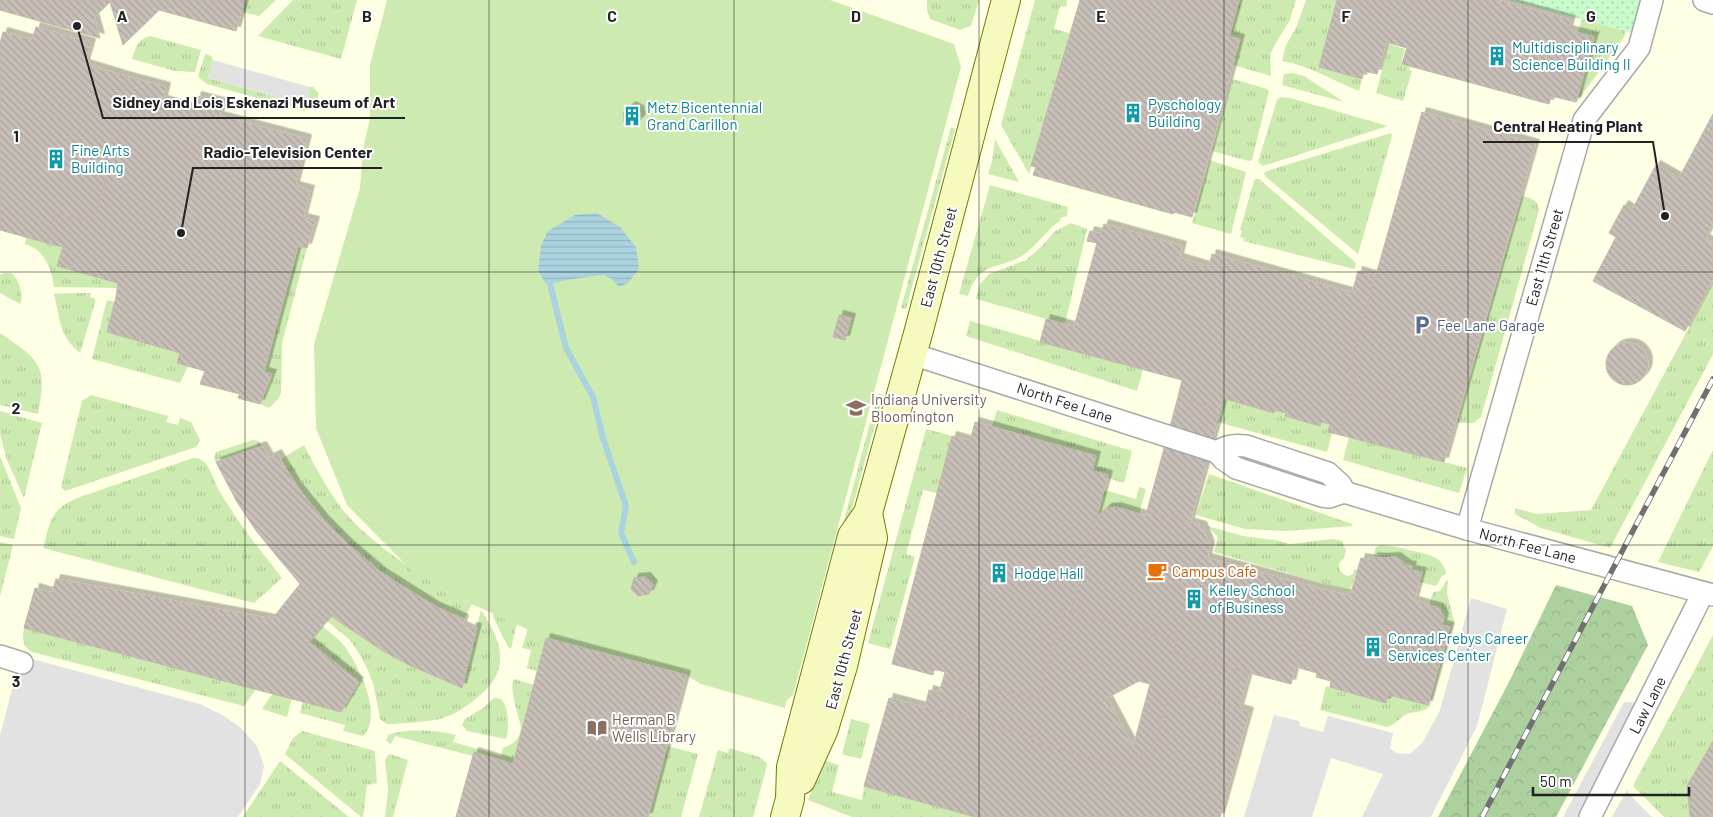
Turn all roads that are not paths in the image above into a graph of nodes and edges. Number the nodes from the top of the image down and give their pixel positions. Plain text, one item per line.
1 (1006, 0) edge
2 (1652, 0) edge
3 (1704, 0) edge
4 (1713, 3) edge
5 (912, 354) junction
6 (1467, 529) junction
7 (1708, 594) edge
8 (0, 656) edge
9 (22, 664) dead end
10 (787, 808) edge
11 (1590, 817) edge

1 - 5 street, East 10th Street
2 - 6 street, East 11th Street
3 - 4 street
5 - 6 street, North Fee Lane
5 - 10 street, East 10th Street
6 - 7 street, North Fee Lane
7 - 11 street, Law Lane
8 - 9 street

